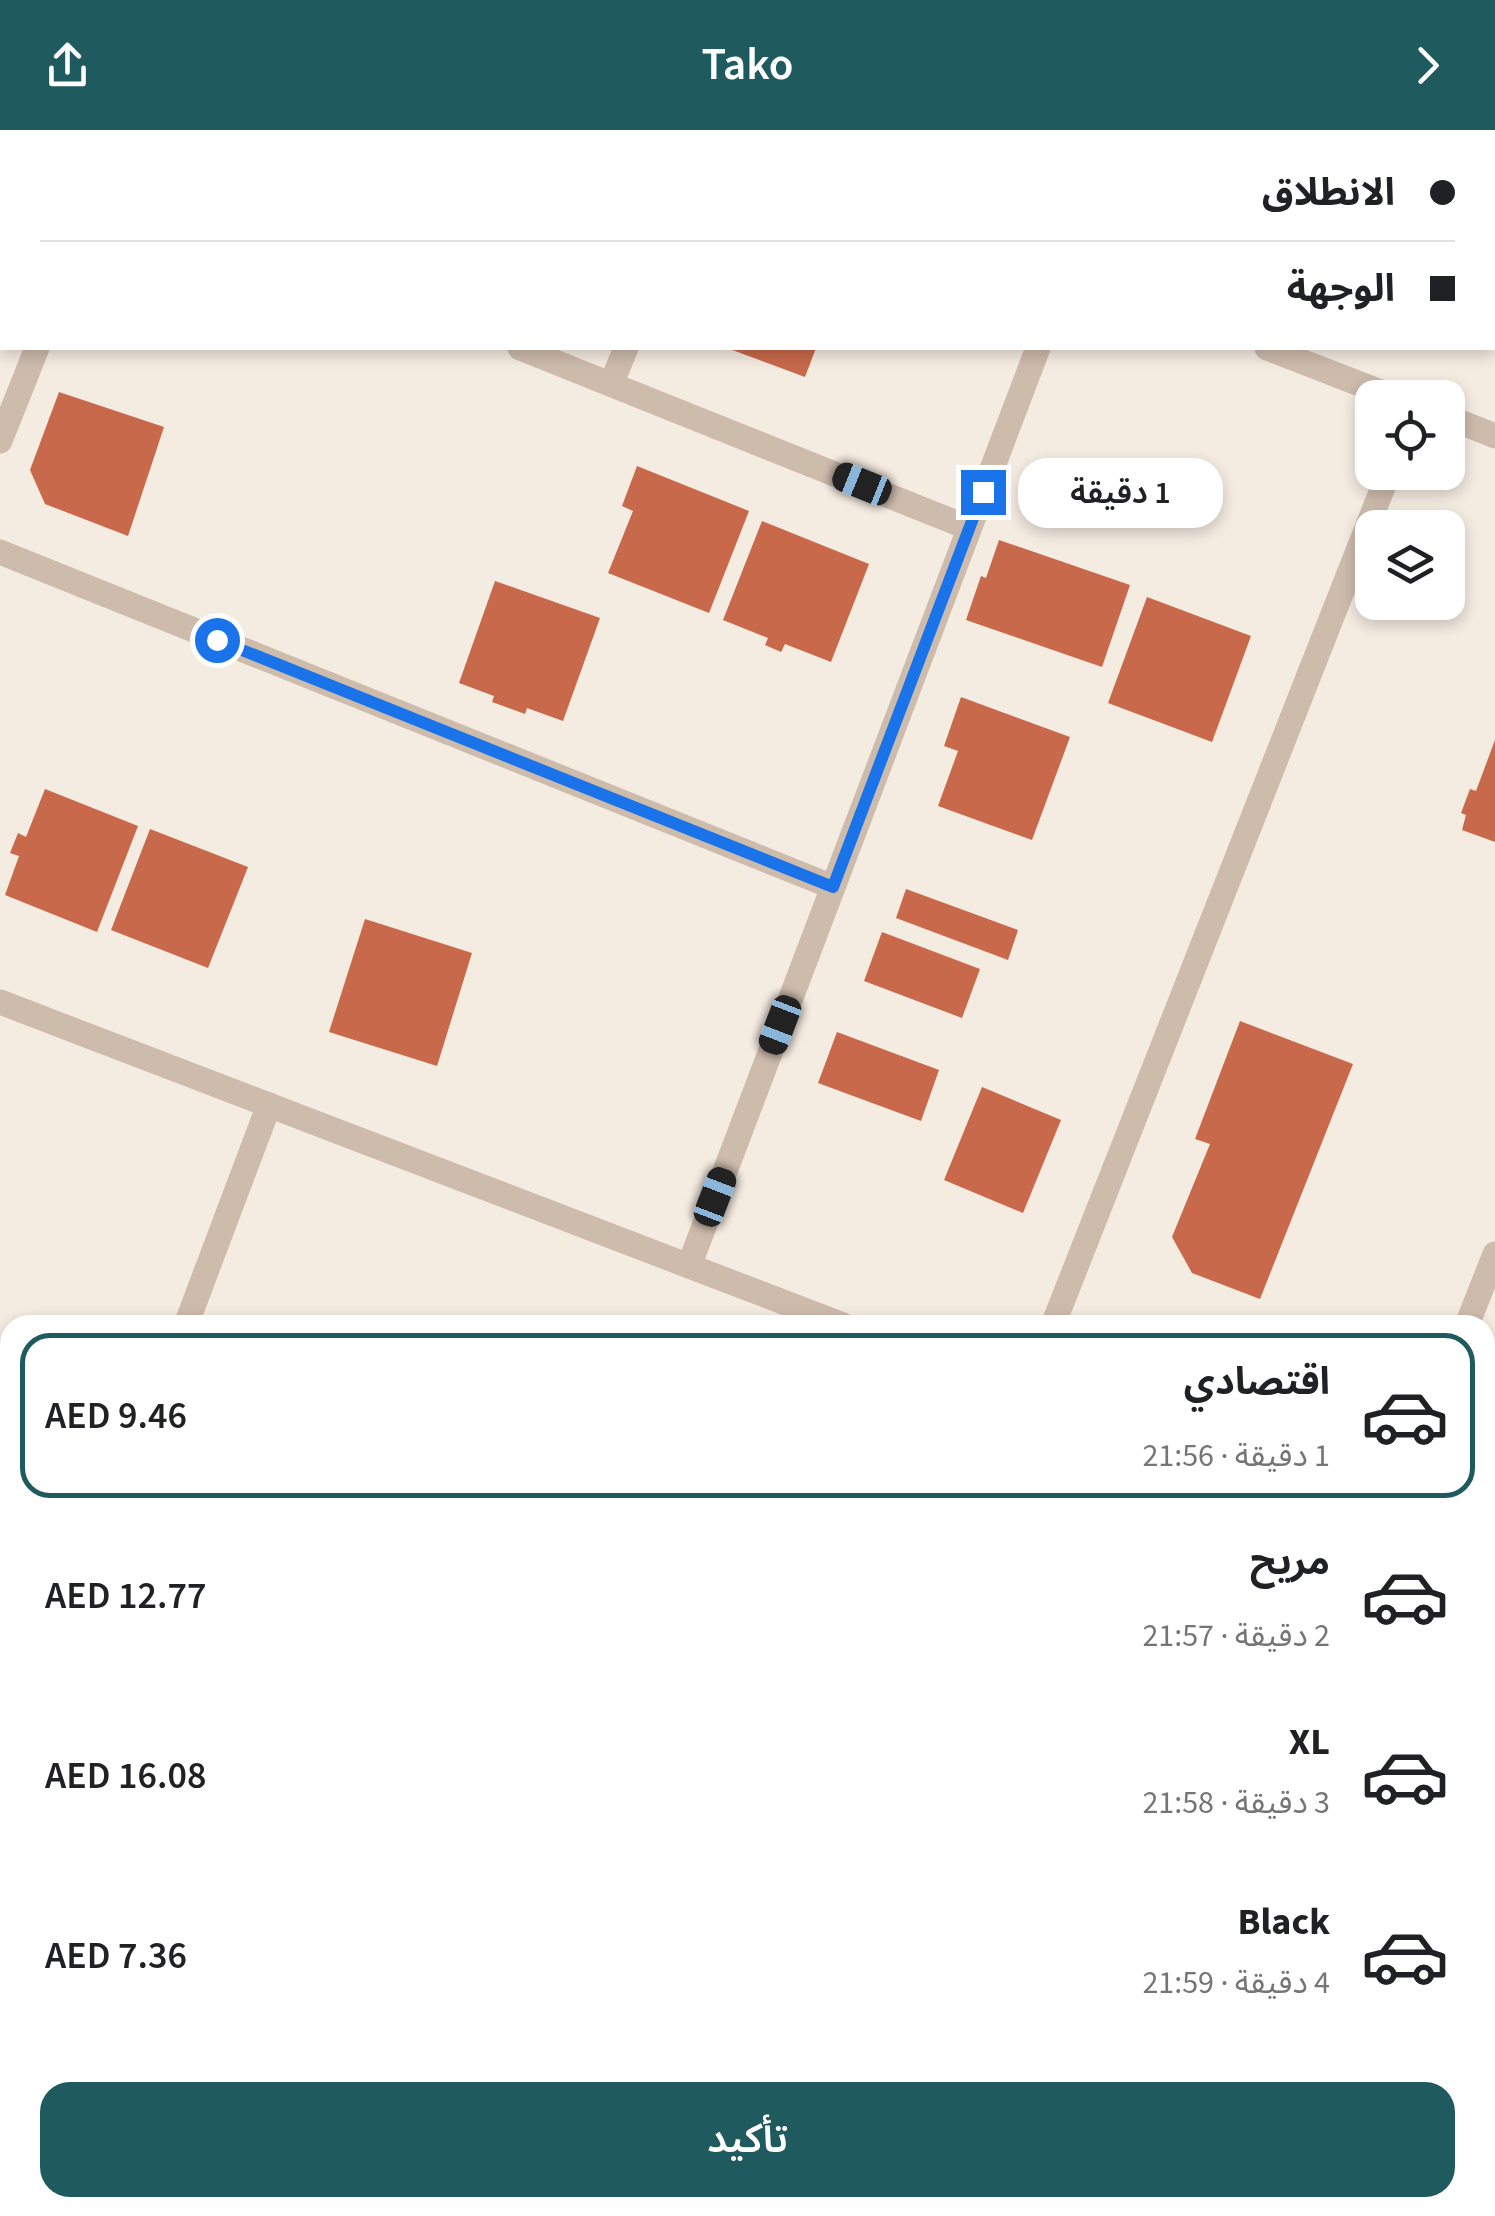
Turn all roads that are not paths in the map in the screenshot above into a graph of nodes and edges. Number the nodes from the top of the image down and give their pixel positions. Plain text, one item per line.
1 (36, 350) edge
2 (525, 350) edge
3 (625, 350) edge
4 (1037, 350) edge
5 (1272, 350) edge
6 (612, 382) junction
7 (1355, 382) edge
8 (1465, 424) edge
9 (1495, 436) edge
10 (0, 442) edge
11 (1382, 490) edge
12 (969, 528) junction
13 (0, 552) edge
14 (833, 887) junction
15 (0, 1002) edge
16 (269, 1105) junction
17 (1495, 1254) edge
18 (689, 1266) junction
19 (190, 1315) edge
20 (817, 1315) edge
21 (1057, 1315) edge
22 (1471, 1315) edge

1 - 10 street
2 - 6 street
3 - 6 street
4 - 12 street
5 - 7 street
6 - 12 street
8 - 9 street
11 - 21 street
12 - 14 street
13 - 14 street
14 - 18 street
15 - 16 street
16 - 18 street
16 - 19 street
17 - 22 street
18 - 20 street

